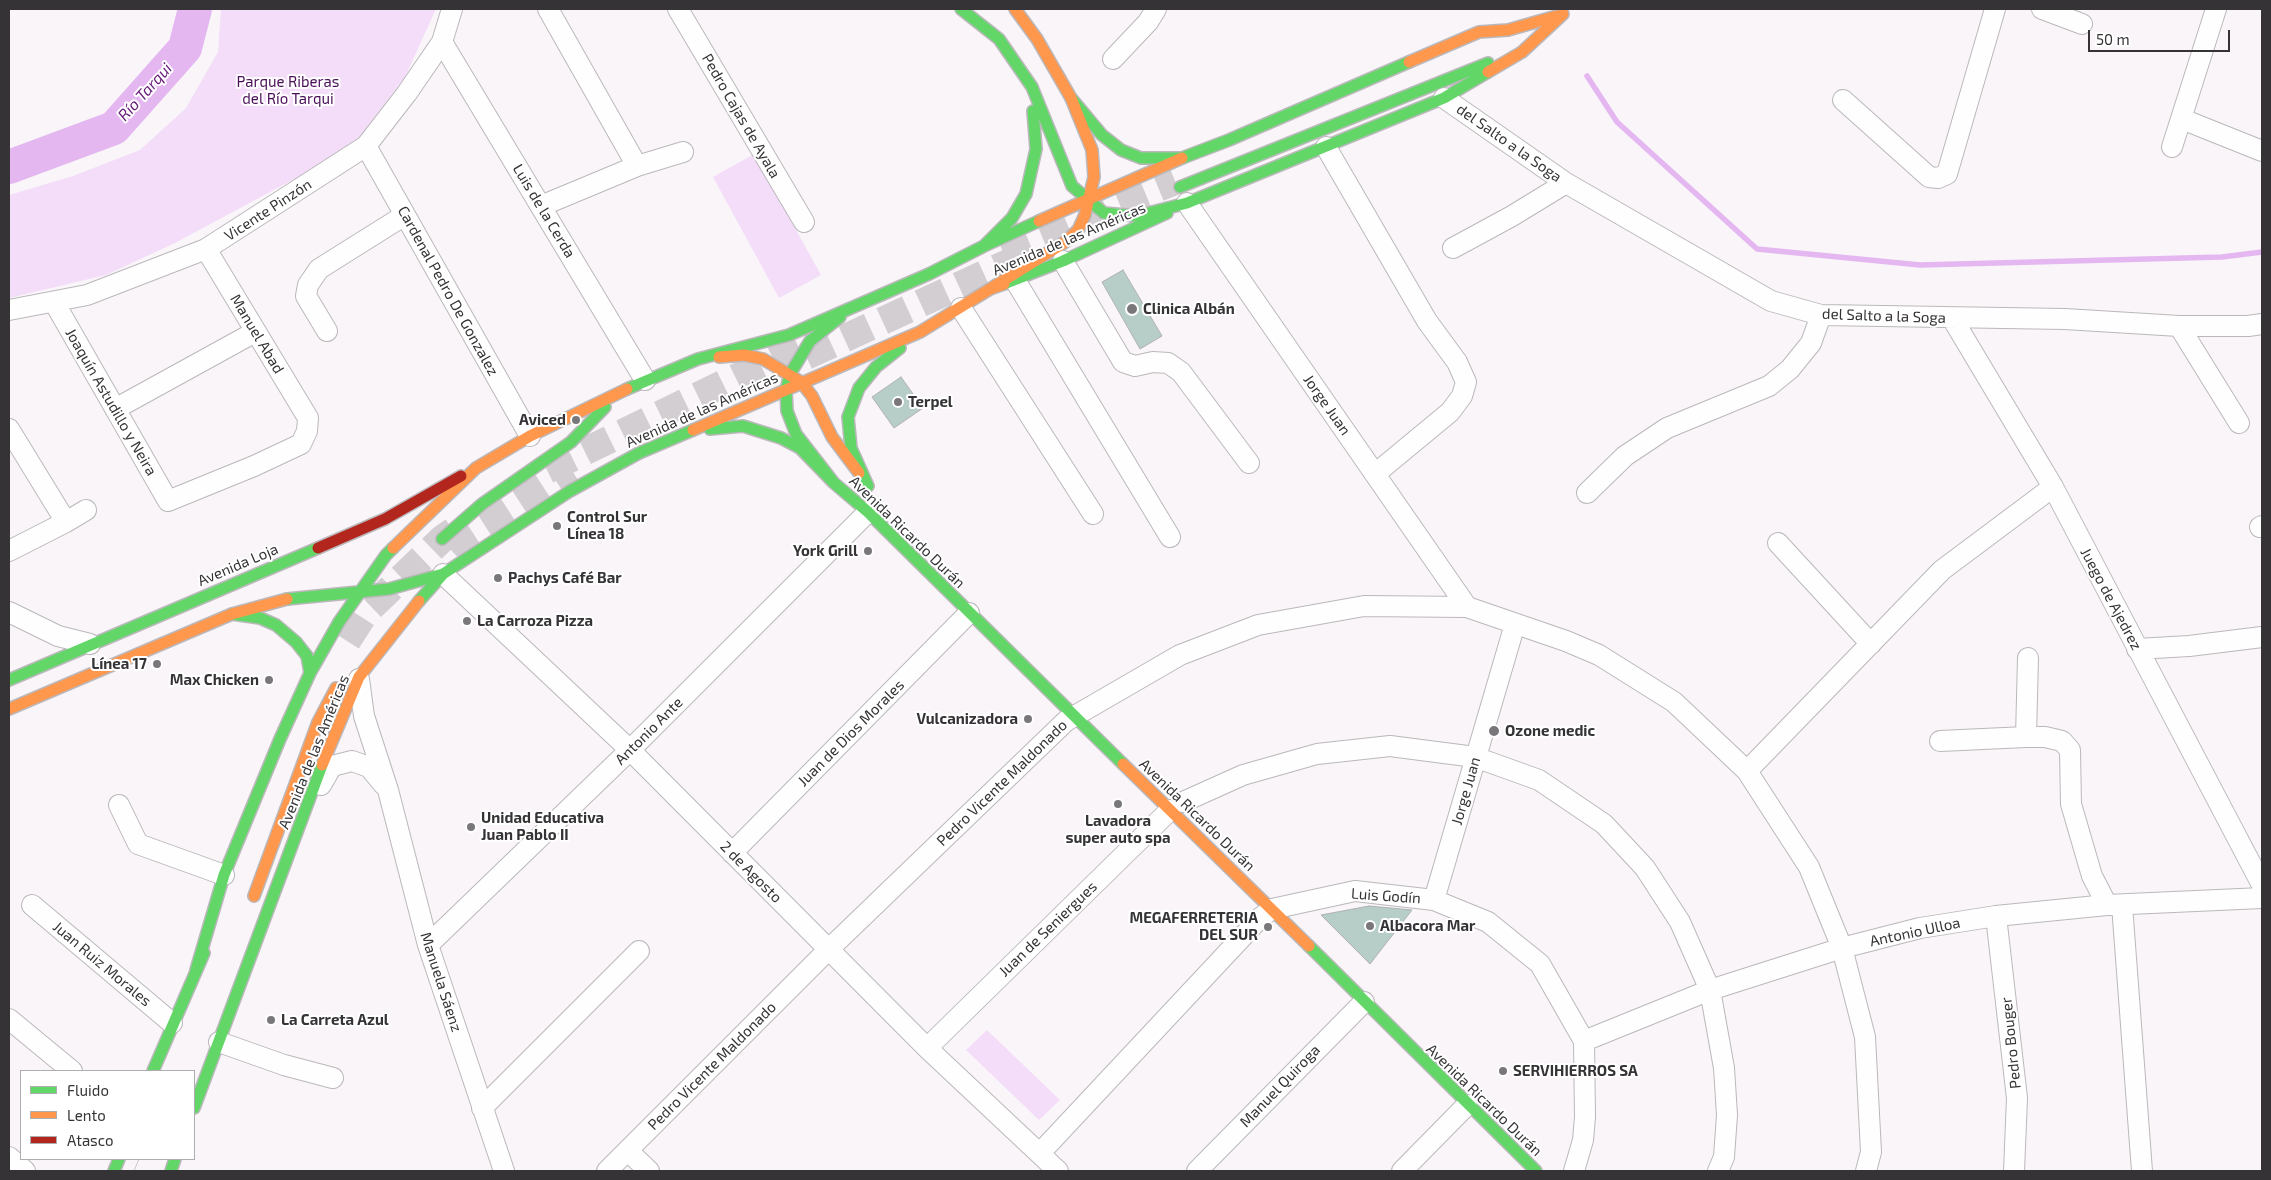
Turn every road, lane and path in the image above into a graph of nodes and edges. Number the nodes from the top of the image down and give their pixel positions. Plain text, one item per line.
1 (452, 9) edge
2 (548, 9) edge
3 (678, 9) edge
4 (961, 9) edge
5 (1015, 9) edge
6 (1156, 9) edge
7 (1574, 9) edge
8 (1995, 9) edge
9 (2042, 9) edge
10 (2216, 9) edge
11 (1563, 14) junction
12 (2082, 24) dead end
13 (1508, 30) junction
14 (442, 42) junction
15 (1464, 52) dead end
16 (1522, 52) junction
17 (1113, 59) dead end
18 (1032, 87) junction
19 (1071, 98) junction
20 (1444, 98) junction
21 (1843, 100) dead end
22 (1359, 102) dead end
23 (2182, 119) junction
24 (366, 146) junction
25 (1326, 147) junction
26 (2172, 147) dead end
27 (2262, 151) edge
28 (683, 152) dead end
29 (1182, 158) junction
30 (637, 166) junction
31 (1566, 183) junction
32 (1181, 190) junction
33 (1087, 201) junction
34 (541, 206) junction
35 (405, 215) junction
36 (804, 222) dead end
37 (984, 246) junction
38 (1453, 248) dead end
39 (206, 250) junction
40 (1063, 260) junction
41 (1015, 280) junction
42 (990, 289) junction
43 (54, 302) junction
44 (867, 302) junction
45 (961, 308) junction
46 (9, 310) edge
47 (1821, 315) junction
48 (1952, 318) junction
49 (2262, 324) edge
50 (2180, 326) junction
51 (327, 331) dead end
52 (255, 332) junction
53 (920, 332) junction
54 (698, 359) junction
55 (790, 374) junction
56 (645, 380) junction
57 (801, 382) junction
58 (786, 390) junction
59 (619, 393) junction
60 (115, 409) junction
61 (2238, 423) dead end
62 (9, 429) edge
63 (694, 430) junction
64 (530, 436) junction
65 (1249, 463) dead end
66 (476, 468) junction
67 (1375, 474) junction
68 (834, 483) junction
69 (2053, 487) junction
70 (1587, 493) dead end
71 (168, 501) joint
72 (86, 510) dead end
73 (868, 512) junction
74 (1093, 514) dead end
75 (66, 522) junction
76 (1170, 537) dead end
77 (442, 539) dead end
78 (1778, 543) dead end
79 (9, 551) edge
80 (443, 574) junction
81 (359, 594) junction
82 (1467, 607) junction
83 (9, 612) edge
84 (969, 613) junction
85 (232, 614) junction
86 (1515, 624) junction
87 (2262, 637) edge
88 (90, 644) junction
89 (1871, 644) junction
90 (2137, 649) junction
91 (2028, 658) dead end
92 (310, 674) junction
93 (349, 679) junction
94 (9, 680) edge
95 (9, 709) edge
96 (1084, 709) junction
97 (2026, 737) junction
98 (1940, 741) dead end
99 (630, 750) junction
100 (1475, 757) junction
101 (1747, 771) junction
102 (388, 790) junction
103 (1179, 804) junction
104 (119, 805) dead end
105 (304, 817) junction
106 (732, 853) junction
107 (224, 876) junction
108 (2262, 885) edge
109 (230, 896) dead end
110 (2262, 898) edge
111 (1434, 900) junction
112 (32, 905) dead end
113 (2114, 905) junction
114 (1284, 906) junction
115 (250, 908) dead end
116 (1996, 916) junction
117 (428, 945) junction
118 (1842, 948) junction
119 (828, 950) junction
120 (639, 952) dead end
121 (196, 970) junction
122 (232, 973) dead end
123 (1710, 990) junction
124 (1364, 1002) junction
125 (9, 1019) edge
126 (172, 1022) junction
127 (1584, 1041) junction
128 (219, 1042) junction
129 (927, 1048) junction
130 (1440, 1059) dead end
131 (71, 1070) edge
132 (153, 1070) edge
133 (334, 1078) dead end
134 (195, 1102) edge
135 (195, 1103) edge
136 (1467, 1105) junction
137 (482, 1108) junction
138 (628, 1151) junction
139 (1040, 1153) junction
140 (9, 1157) edge
141 (26, 1171) edge
142 (504, 1171) edge
143 (607, 1171) edge
144 (649, 1171) edge
145 (1058, 1171) edge
146 (1197, 1171) edge
147 (1402, 1171) edge
148 (1536, 1171) edge
149 (1550, 1171) edge
150 (1574, 1171) edge
151 (1718, 1171) edge
152 (1866, 1171) edge
153 (2014, 1171) edge
154 (2142, 1171) edge

1 - 14 street, Vicente Pinzón
2 - 30 street
3 - 36 street, Pedro Cajas de Ayala
4 - 18 main road
5 - 19 main road
6 - 17 street
7 - 11 main road
8 - 21 street
9 - 12 street
10 - 23 street
11 - 13 main road, Avenida de las Américas
11 - 16 main road, Avenida de las Américas
13 - 15 main road, Avenida de las Américas
13 - 29 main road, Avenida de las Américas
14 - 24 street, Vicente Pinzón
14 - 34 street, Luis de la Cerda
16 - 20 main road, Avenida de las Américas
16 - 32 main road, Avenida de las Américas
18 - 33 main road
18 - 37 main road
19 - 29 main road
19 - 33 main road
20 - 25 main road, Avenida de las Américas
20 - 31 street, del Salto a la Soga
22 - 32 main road, Avenida de las Américas
23 - 26 street
23 - 27 street
24 - 35 street, Cardenal Pedro De Gonzalez
24 - 39 street, Vicente Pinzón
25 - 32 main road, Avenida de las Américas
25 - 67 street
28 - 30 street
29 - 33 main road, Avenida de las Américas
30 - 34 street
31 - 38 street
31 - 47 street, del Salto a la Soga
32 - 33 main road
32 - 40 main road, Avenida de las Américas
32 - 67 street, Jorge Juan
33 - 37 main road, Avenida de las Américas
33 - 42 main road
34 - 56 street, Luis de la Cerda
35 - 51 street
35 - 64 street, Cardenal Pedro De Gonzalez
37 - 44 main road, Avenida de las Américas
39 - 43 street, Vicente Pinzón
39 - 52 street, Manuel Abad
40 - 41 main road, Avenida de las Américas
40 - 65 street
41 - 42 main road, Avenida de las Américas
41 - 76 street
42 - 45 main road, Avenida de las Américas
43 - 46 street, Vicente Pinzón
43 - 60 street, Joaquín Astudillo y Neira
44 - 54 main road, Avenida de las Américas
44 - 55 main road
45 - 53 main road, Avenida de las Américas
45 - 74 street
47 - 48 street, del Salto a la Soga
47 - 70 street
48 - 50 street, del Salto a la Soga
48 - 69 street, Juego de Ajedrez
49 - 50 street, del Salto a la Soga
50 - 61 street
52 - 60 street
52 - 71 street, Manuel Abad
53 - 57 main road, Avenida de las Américas
53 - 57 main road
54 - 55 main road
54 - 56 main road, Avenida de las Américas
55 - 57 main road
55 - 58 main road
56 - 59 main road, Avenida de las Américas
57 - 58 main road, Avenida de las Américas
58 - 63 main road, Avenida de las Américas
58 - 68 main road
59 - 64 main road, Avenida de las Américas
59 - 77 main road
60 - 71 street, Joaquín Astudillo y Neira
62 - 75 street
63 - 68 main road
63 - 80 main road, Avenida de las Américas
64 - 66 main road, Avenida de las Américas
66 - 81 main road, Avenida de las Américas
66 - 88 main road, Avenida Loja
67 - 82 street, Jorge Juan
68 - 73 main road, Avenida Ricardo Durán
69 - 89 street
69 - 90 street, Juego de Ajedrez
72 - 75 street
73 - 84 main road, Avenida Ricardo Durán
73 - 99 street, Antonio Ante
75 - 79 street
78 - 89 street
80 - 81 main road
80 - 93 main road, Avenida de las Américas
80 - 99 street, 2 de Agosto
81 - 85 main road
81 - 92 main road, Avenida de las Américas
82 - 86 street, Pedro Vicente Maldonado
82 - 96 street, Pedro Vicente Maldonado
83 - 88 street
84 - 96 main road, Avenida Ricardo Durán
84 - 106 street, Juan de Dios Morales
85 - 92 main road
85 - 95 main road
86 - 100 street, Jorge Juan
86 - 101 street, Pedro Vicente Maldonado
87 - 90 street
88 - 94 main road, Avenida Loja
89 - 101 street
90 - 108 street, Juego de Ajedrez
91 - 97 street
92 - 107 main road, Avenida de las Américas
93 - 102 street, Manuela Sáenz
93 - 105 main road, Avenida de las Américas
93 - 115 main road, Avenida de las Américas
96 - 103 main road, Avenida Ricardo Durán
96 - 119 street, Pedro Vicente Maldonado
97 - 98 street
97 - 113 street
99 - 106 street, 2 de Agosto
99 - 117 street, Antonio Ante
100 - 103 street, Juan de Seniergues
100 - 111 street, Jorge Juan
100 - 123 street, Juan de Seniergues
101 - 118 street, Pedro Vicente Maldonado
102 - 105 street, Manuela Sáenz
102 - 117 street, Manuela Sáenz
103 - 114 main road, Avenida Ricardo Durán
103 - 129 street, Juan de Seniergues
104 - 107 street
105 - 128 main road, Avenida de las Américas
106 - 119 street, 2 de Agosto
107 - 121 main road, Avenida de las Américas
109 - 121 main road, Avenida de las Américas
110 - 113 street, Antonio Ulloa
111 - 114 street, Luis Godín
111 - 127 street, Luis Godín
112 - 126 street, Juan Ruiz Morales
113 - 116 street, Antonio Ulloa
113 - 154 street
114 - 124 main road, Avenida Ricardo Durán
114 - 139 street, Luis Godín
116 - 118 street, Antonio Ulloa
116 - 153 street, Pedro Bouger
117 - 137 street, Manuela Sáenz
118 - 123 street, Antonio Ulloa
118 - 152 street, Pedro Vicente Maldonado
119 - 129 street, 2 de Agosto
119 - 138 street, Pedro Vicente Maldonado
120 - 137 street
121 - 126 main road, Avenida de las Américas
122 - 134 main road, Avenida de las Américas
123 - 127 street, Antonio Ulloa
123 - 151 street, Juan de Seniergues
124 - 136 main road, Avenida Ricardo Durán
124 - 146 street, Manuel Quiroga
125 - 131 street
126 - 132 main road, Avenida de las Américas
127 - 150 street, Luis Godín
128 - 133 street
128 - 135 main road, Avenida de las Américas
129 - 139 street, 2 de Agosto
130 - 149 main road, Avenida Ricardo Durán
136 - 147 street
136 - 148 main road, Avenida Ricardo Durán
137 - 142 street, Manuela Sáenz
138 - 143 street, Pedro Vicente Maldonado
138 - 144 street
139 - 145 street, 2 de Agosto
140 - 141 street

